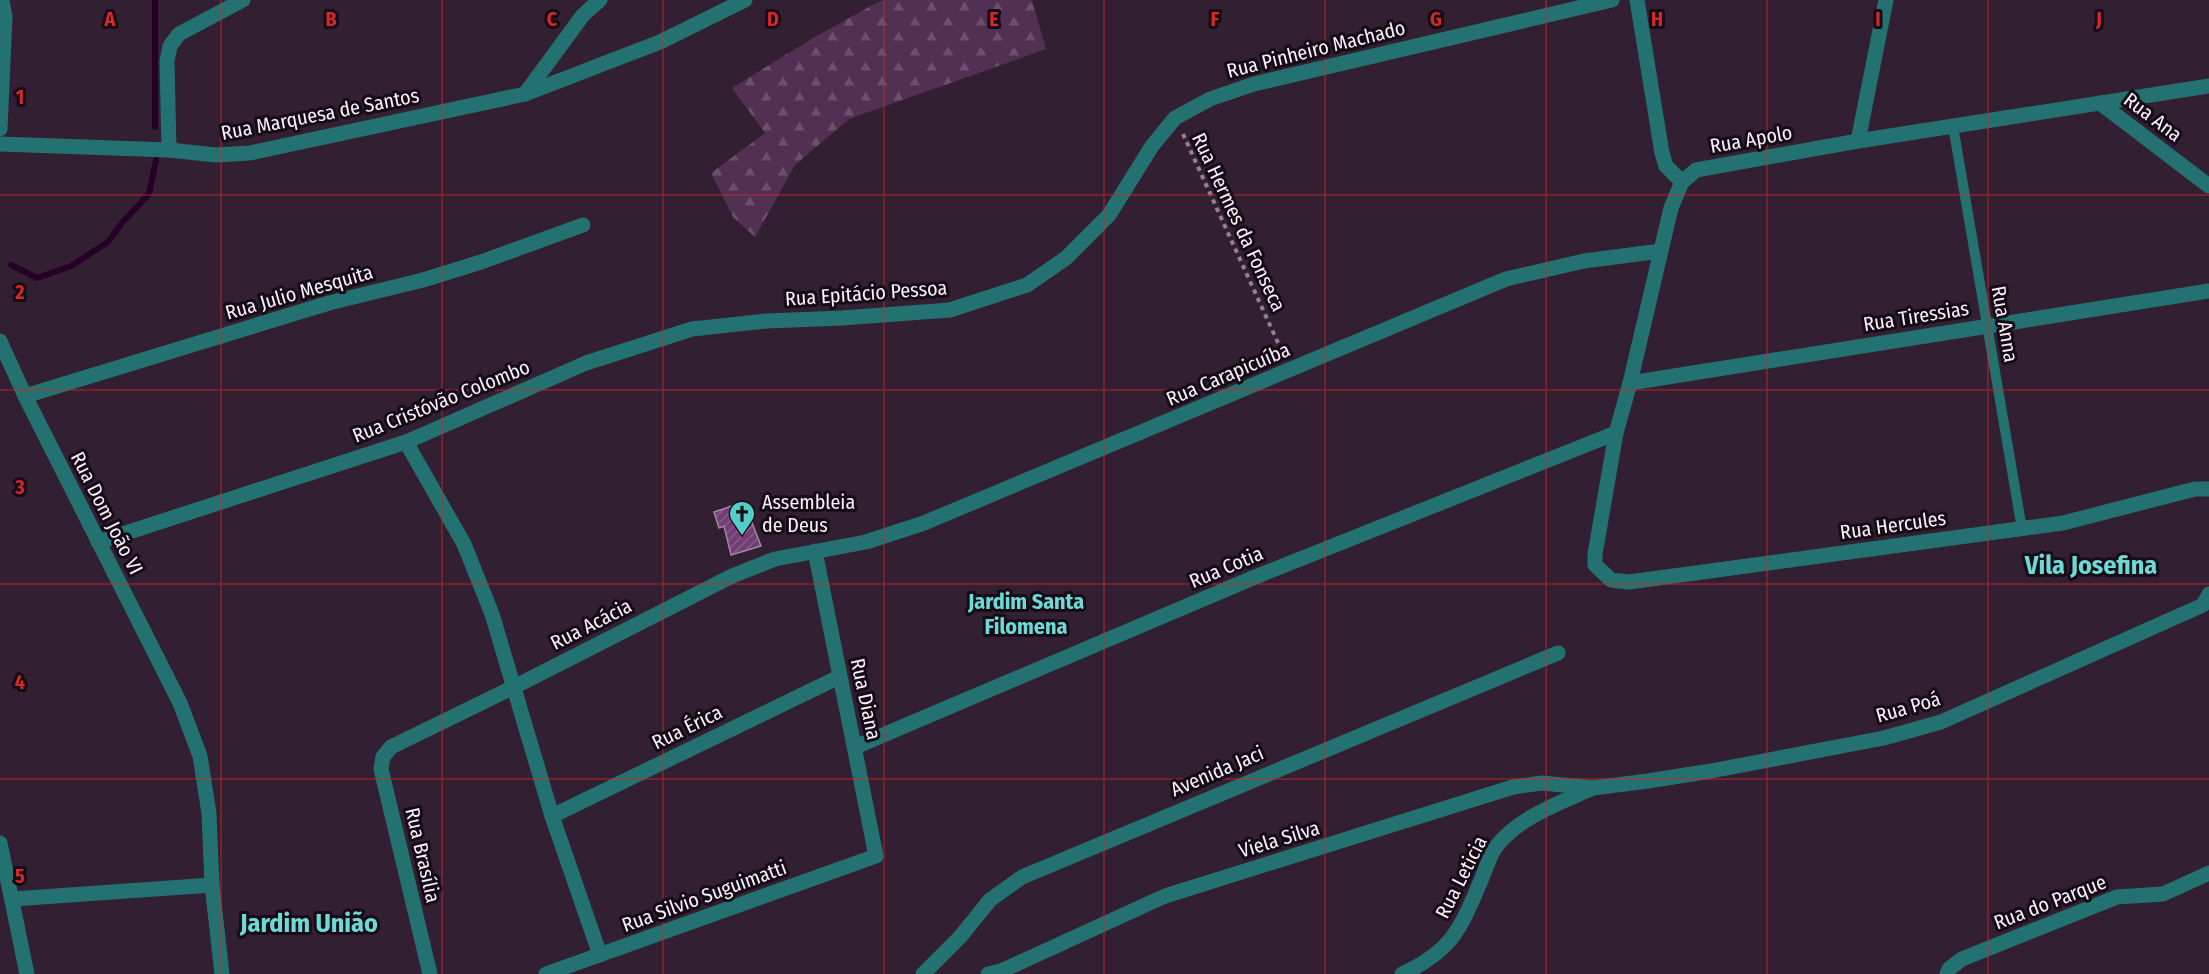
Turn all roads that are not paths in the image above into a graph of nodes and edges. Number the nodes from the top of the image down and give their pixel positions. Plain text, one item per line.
1 (2, 0) edge
2 (243, 0) edge
3 (600, 0) edge
4 (745, 0) edge
5 (1612, 0) edge
6 (1637, 0) edge
7 (1886, 0) edge
8 (2209, 86) edge
9 (525, 94) junction
10 (2100, 103) junction
11 (1175, 118) joint
12 (1953, 126) junction
13 (0, 129) edge
14 (1858, 141) junction
15 (0, 144) edge
16 (169, 150) junction
17 (1682, 182) junction
18 (2209, 186) edge
19 (583, 225) dead end
20 (1661, 251) junction
21 (2209, 291) edge
22 (767, 321) joint
23 (1987, 326) junction
24 (0, 341) edge
25 (1630, 382) junction
26 (25, 396) junction
27 (1616, 433) junction
28 (406, 442) junction
29 (2209, 489) edge
30 (2022, 529) junction
31 (98, 542) junction
32 (815, 550) junction
33 (2209, 594) edge
34 (1558, 653) dead end
35 (839, 677) junction
36 (514, 687) junction
37 (391, 747) joint
38 (855, 747) junction
39 (1593, 788) junction
40 (552, 816) junction
41 (0, 843) edge
42 (876, 856) joint
43 (2209, 873) edge
44 (212, 885) junction
45 (13, 899) junction
46 (600, 955) junction
47 (27, 974) edge
48 (222, 974) edge
49 (430, 974) edge
50 (546, 974) edge
51 (923, 974) edge
52 (988, 974) edge
53 (1402, 974) edge
54 (1947, 974) edge

1 - 13 street
2 - 16 street
3 - 9 street
4 - 9 street, Rua Marquesa de Santos
5 - 11 street, Rua Pinheiro Machado
6 - 17 street
7 - 14 street
8 - 10 street, Rua Apolo
9 - 16 street, Rua Marquesa de Santos
10 - 12 street, Rua Apolo
10 - 18 street, Rua Ana
11 - 22 street, Rua Epitácio Pessoa
12 - 14 street, Rua Apolo
12 - 23 lane, Rua Anna
14 - 17 street, Rua Apolo
15 - 16 street, Rua Marquesa de Santos
17 - 20 street
19 - 26 street, Rua Julio Mesquita
20 - 25 street
20 - 32 street, Rua Carapicuíba
21 - 23 street, Rua Tiressias
22 - 28 street, Rua Cristóvão Colombo
23 - 25 street, Rua Tiressias
23 - 30 lane, Rua Anna
24 - 26 street, Rua Dom João VI
25 - 27 street
26 - 31 street, Rua Dom João VI
27 - 30 street, Rua Hercules
27 - 38 street, Rua Cotia
28 - 31 street, Rua Cristóvão Colombo
28 - 36 street
29 - 30 street, Rua Hercules
31 - 44 street, Rua Dom João VI
32 - 35 street, Rua Diana
32 - 36 street, Rua Acácia
33 - 39 street, Rua Poá
34 - 51 street, Avenida Jaci
35 - 38 street, Rua Diana
35 - 40 street, Rua Érica
36 - 37 street, Rua Acácia
36 - 40 street
37 - 49 street, Rua Brasília
38 - 42 street, Rua Diana
39 - 52 street, Viela Silva
39 - 53 street, Rua Leticia
40 - 46 street
41 - 45 street
42 - 46 street, Rua Silvio Suguimatti
43 - 54 street, Rua do Parque
44 - 45 street
44 - 48 street, Rua Dom João VI
45 - 47 street
46 - 50 street, Rua Silvio Suguimatti

